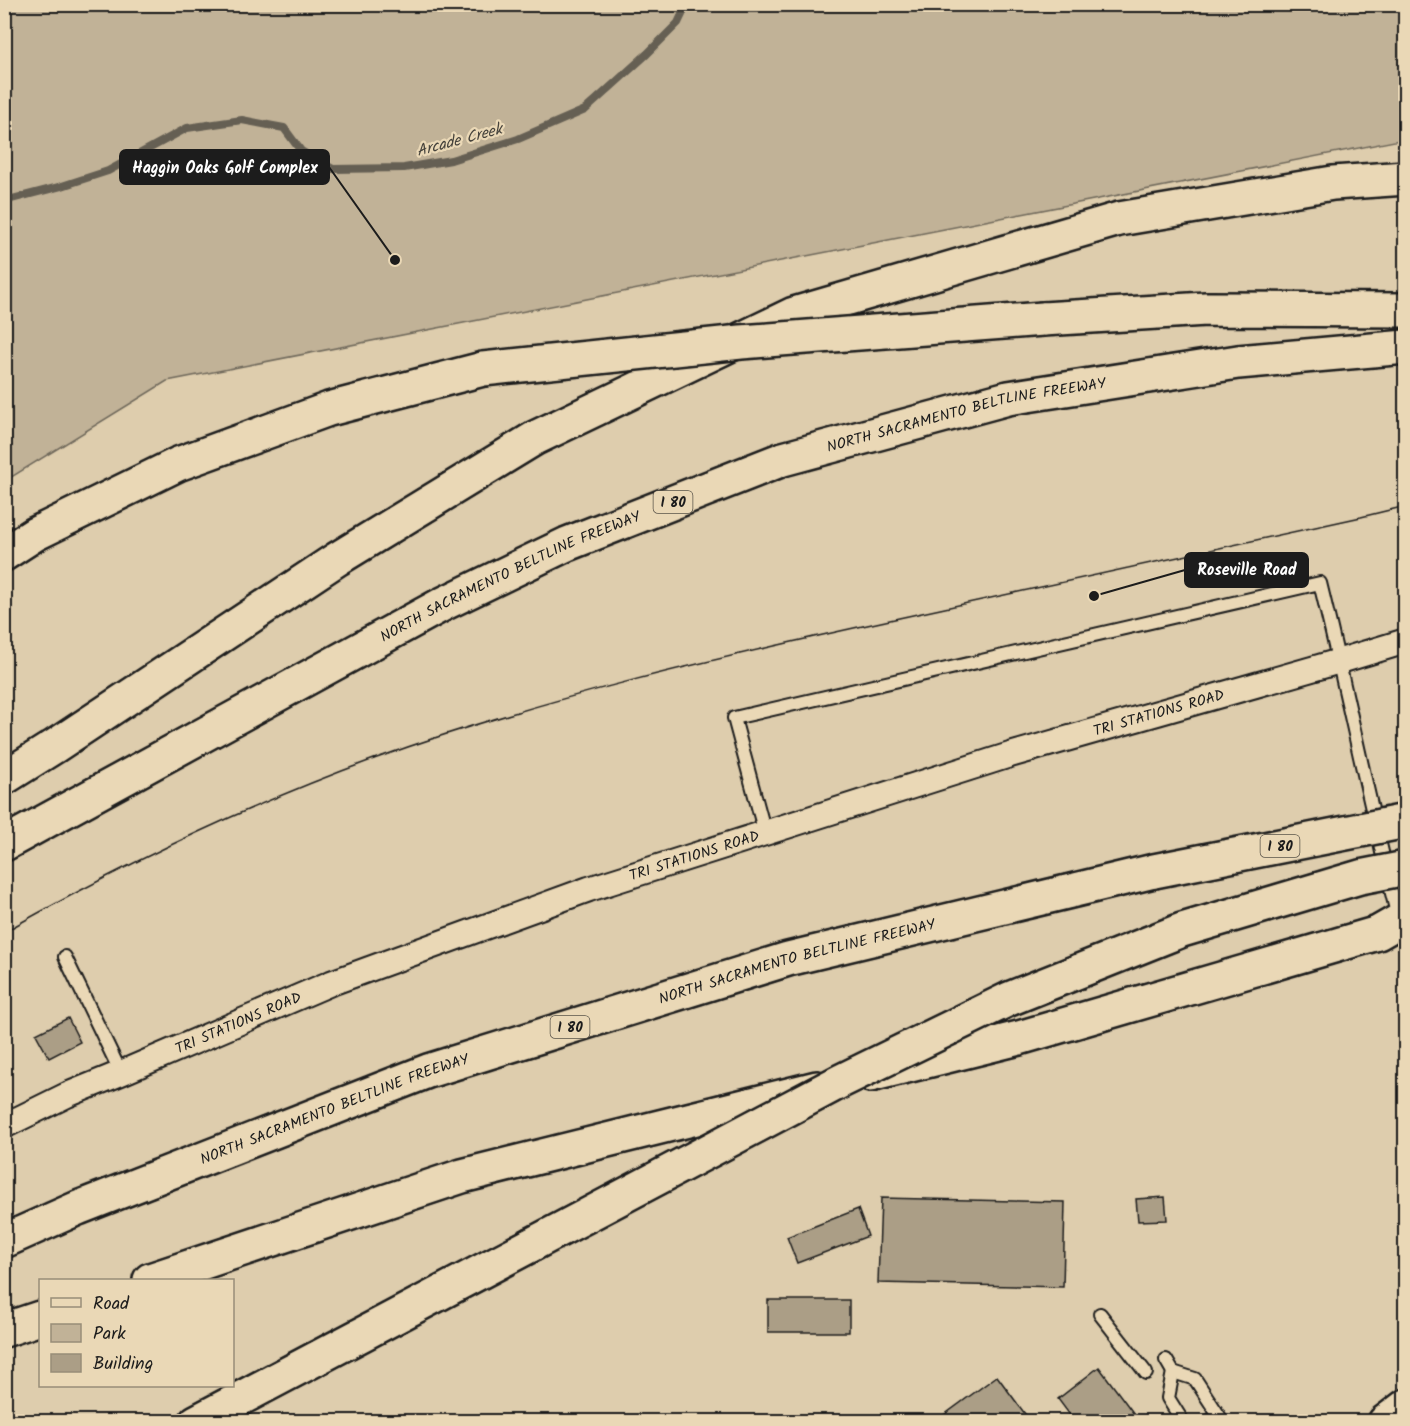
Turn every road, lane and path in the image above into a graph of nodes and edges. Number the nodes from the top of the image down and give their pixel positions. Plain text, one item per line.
1 (1406, 178) edge
2 (1406, 310) edge
3 (1406, 347) edge
4 (4, 554) edge
5 (1406, 641) edge
6 (1340, 661) junction
7 (4, 778) edge
8 (1406, 821) edge
9 (765, 834) junction
10 (4, 844) edge
11 (1406, 868) edge
12 (1402, 920) edge
13 (65, 957) dead end
14 (121, 1073) junction
15 (4, 1126) edge
16 (4, 1241) edge
17 (156, 1279) edge
18 (1100, 1314) dead end
19 (39, 1318) edge
20 (4, 1330) edge
21 (1166, 1360) dead end
22 (1173, 1372) junction
23 (1146, 1373) dead end
24 (1406, 1406) edge
25 (195, 1422) edge
26 (1183, 1422) edge
27 (1223, 1422) edge
28 (1385, 1422) edge

1 - 7 main road
2 - 4 main road, bridge
3 - 10 main road, NORTH SACRAMENTO BELTLINE FREEWAY / I 80
5 - 6 street, TRI STATIONS ROAD
6 - 9 street, TRI STATIONS ROAD
6 - 9 lane
6 - 12 lane
8 - 16 main road, NORTH SACRAMENTO BELTLINE FREEWAY / I 80, bridge
9 - 14 street, TRI STATIONS ROAD
11 - 25 main road, bridge
12 - 17 main road
13 - 14 lane
14 - 15 street, TRI STATIONS ROAD
18 - 23 lane
19 - 20 main road
21 - 22 lane
22 - 26 lane
22 - 27 lane
24 - 28 main road

